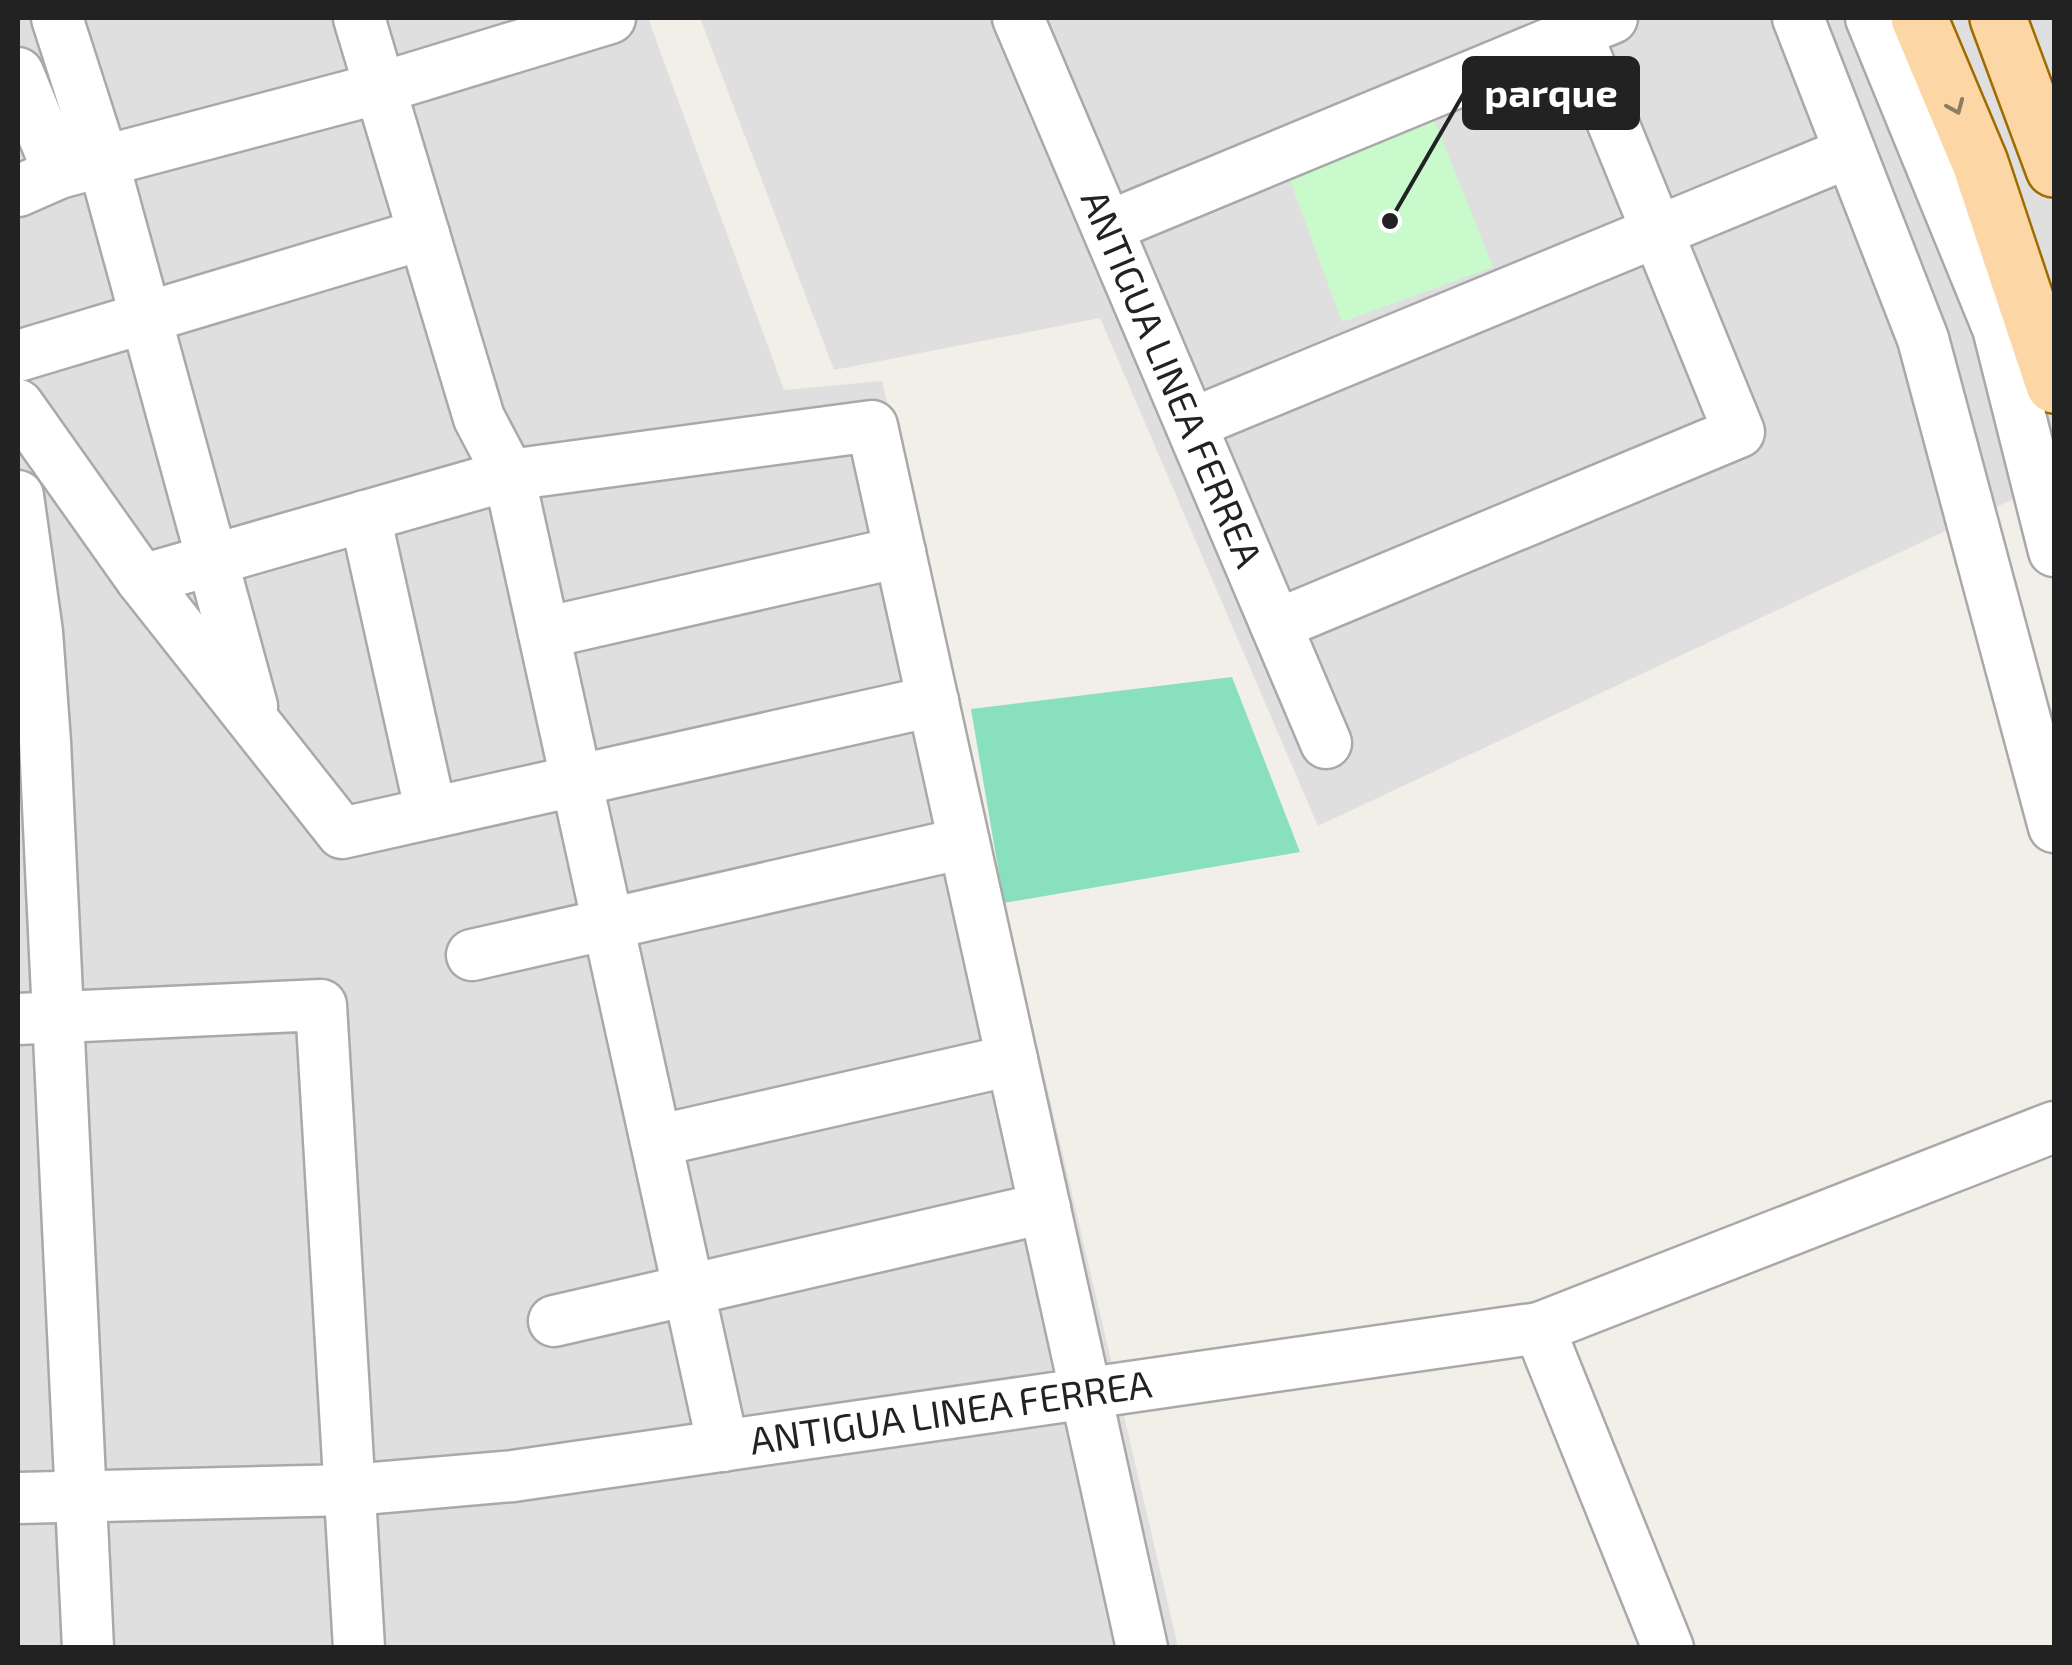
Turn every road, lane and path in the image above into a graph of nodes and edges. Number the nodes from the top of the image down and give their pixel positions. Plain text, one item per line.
1 (359, 18) edge
2 (610, 18) edge
3 (1798, 18) edge
4 (1871, 18) edge
5 (1919, 18) edge
6 (1998, 18) edge
7 (1023, 19) edge
8 (71, 21) edge
9 (1586, 22) edge
10 (18, 73) edge
11 (380, 88) junction
12 (1850, 152) junction
13 (2054, 168) edge
14 (60, 175) edge
15 (1107, 227) junction
16 (1657, 232) junction
17 (424, 234) junction
18 (146, 318) junction
19 (18, 356) edge
20 (2054, 385) edge
21 (18, 406) edge
22 (1191, 424) junction
23 (509, 475) junction
24 (18, 496) edge
25 (365, 516) junction
26 (2054, 551) edge
27 (900, 552) junction
28 (212, 560) junction
29 (142, 580) junction
30 (1276, 625) junction
31 (544, 633) junction
32 (932, 702) junction
33 (257, 726) junction
34 (1326, 743) dead end
35 (576, 780) junction
36 (431, 813) junction
37 (2054, 828) edge
38 (964, 844) junction
39 (608, 924) junction
40 (472, 955) dead end
41 (39, 1019) edge
42 (1012, 1060) junction
43 (2054, 1126) edge
44 (656, 1142) junction
45 (1045, 1208) junction
46 (689, 1290) junction
47 (554, 1322) dead end
48 (1539, 1328) junction
49 (1086, 1393) junction
50 (723, 1446) junction
51 (351, 1490) junction
52 (18, 1498) edge
53 (80, 1498) junction
54 (88, 1648) edge
55 (359, 1648) edge
56 (1142, 1648) edge
57 (1668, 1648) edge

1 - 11 street
2 - 11 street
3 - 12 street
4 - 26 street
5 -> 20 main road
6 - 13 main road
7 - 15 street, ANTIGUA LINEA FERREA
8 - 14 street
9 - 15 street
9 - 16 street
10 - 14 street
11 - 14 street
11 - 17 street
12 - 16 street
12 - 37 street
14 - 18 street
15 - 22 street, ANTIGUA LINEA FERREA
16 - 22 street
16 - 30 street
17 - 18 street
17 - 23 street
18 - 19 street
18 - 28 street
21 - 29 street
22 - 30 street, ANTIGUA LINEA FERREA
23 - 25 street
23 - 27 street
23 - 31 street
24 - 41 street
25 - 28 street
25 - 36 street
27 - 31 street
27 - 32 street
28 - 29 street
28 - 33 street
29 - 33 street
30 - 34 street, ANTIGUA LINEA FERREA
31 - 35 street
32 - 35 street
32 - 38 street
33 - 36 street
35 - 36 street
35 - 39 street
38 - 39 street
38 - 42 street
39 - 40 street
39 - 44 street
41 - 51 street
41 - 53 street
42 - 44 street
42 - 45 street
43 - 48 street, ANTIGUA LINEA FERREA
44 - 46 street
45 - 46 street
45 - 49 street
46 - 47 street
46 - 50 street
48 - 49 street, ANTIGUA LINEA FERREA
48 - 57 street
49 - 50 street, ANTIGUA LINEA FERREA
49 - 56 street
50 - 51 street, ANTIGUA LINEA FERREA
51 - 53 street, ANTIGUA LINEA FERREA
51 - 55 street
52 - 53 street, ANTIGUA LINEA FERREA
53 - 54 street

